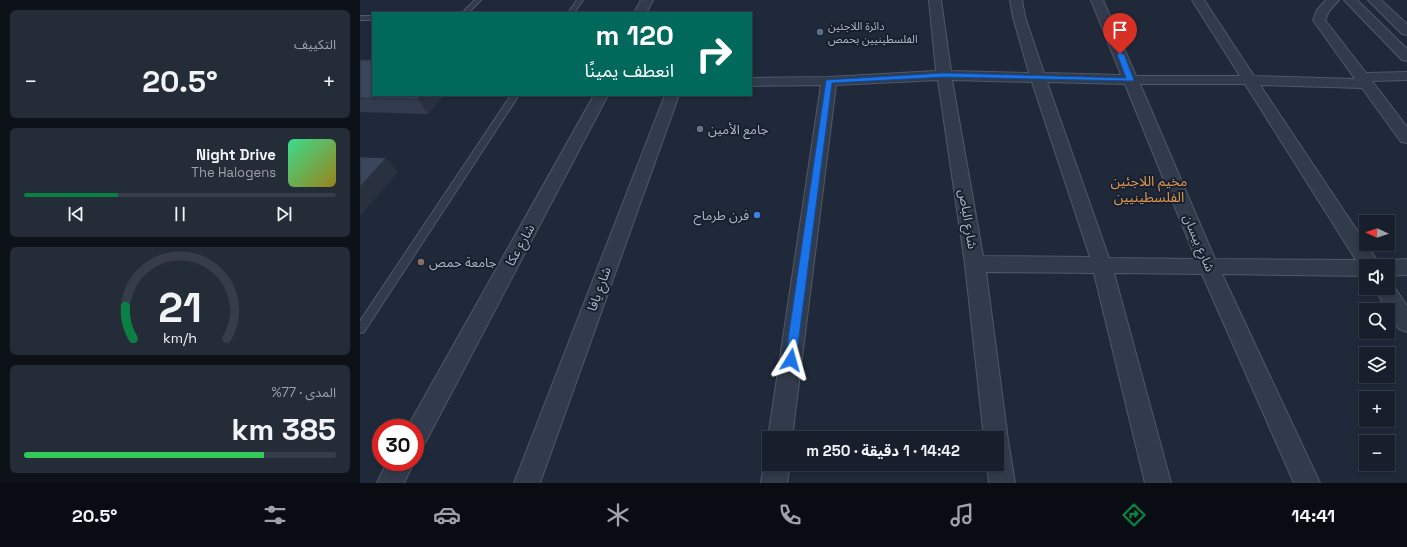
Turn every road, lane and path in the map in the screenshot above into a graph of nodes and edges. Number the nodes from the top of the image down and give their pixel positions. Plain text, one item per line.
1 (478, 0) edge
2 (580, 0) edge
3 (646, 0) edge
4 (935, 0) edge
5 (1016, 0) edge
6 (1097, 0) edge
7 (1198, 0) edge
8 (1333, 0) edge
9 (1350, 0) edge
10 (1374, 0) edge
11 (466, 12) edge
12 (572, 12) edge
13 (640, 12) edge
14 (360, 18) edge
15 (372, 18) edge
16 (1376, 26) junction
17 (1406, 29) edge
18 (1407, 57) edge
19 (944, 75) junction
20 (1407, 76) edge
21 (1038, 78) junction
22 (1130, 80) junction
23 (1250, 80) junction
24 (1364, 80) junction
25 (829, 81) junction
26 (752, 82) edge
27 (514, 96) edge
28 (600, 96) edge
29 (672, 96) edge
30 (1407, 138) edge
31 (1365, 259) edge
32 (975, 264) junction
33 (1102, 266) junction
34 (1209, 267) junction
35 (1407, 267) edge
36 (1359, 268) edge
37 (1395, 268) edge
38 (1389, 295) edge
39 (1407, 323) edge
40 (360, 329) edge
41 (424, 420) edge
42 (781, 431) edge
43 (995, 431) edge
44 (396, 471) edge
45 (776, 471) edge
46 (1000, 471) edge
47 (390, 483) edge
48 (527, 483) edge
49 (774, 483) edge
50 (1002, 483) edge
51 (1158, 483) edge
52 (1307, 483) edge

1 - 11 lane
2 - 12 lane
3 - 13 street
4 - 19 street, شارع الباص
5 - 21 street
6 - 22 street, شارع بيسان
7 - 23 street
8 - 24 street
9 - 16 street
10 - 17 street
14 - 15 lane
16 - 17 street
16 - 18 street
19 - 21 street
19 - 25 street
19 - 32 street, شارع الباص
20 - 24 street
21 - 22 street
21 - 33 street
22 - 23 street
22 - 34 street, شارع بيسان
23 - 24 street
23 - 31 street
24 - 30 street
25 - 26 street
25 - 42 street
27 - 40 lane
28 - 41 street, شارع عكا
29 - 48 street, شارع يافا
32 - 33 street
32 - 43 street, شارع الباص
33 - 34 street
33 - 51 street
34 - 36 street
34 - 52 street, شارع بيسان
35 - 37 street
38 - 39 street
44 - 47 street
45 - 49 street
46 - 50 street

